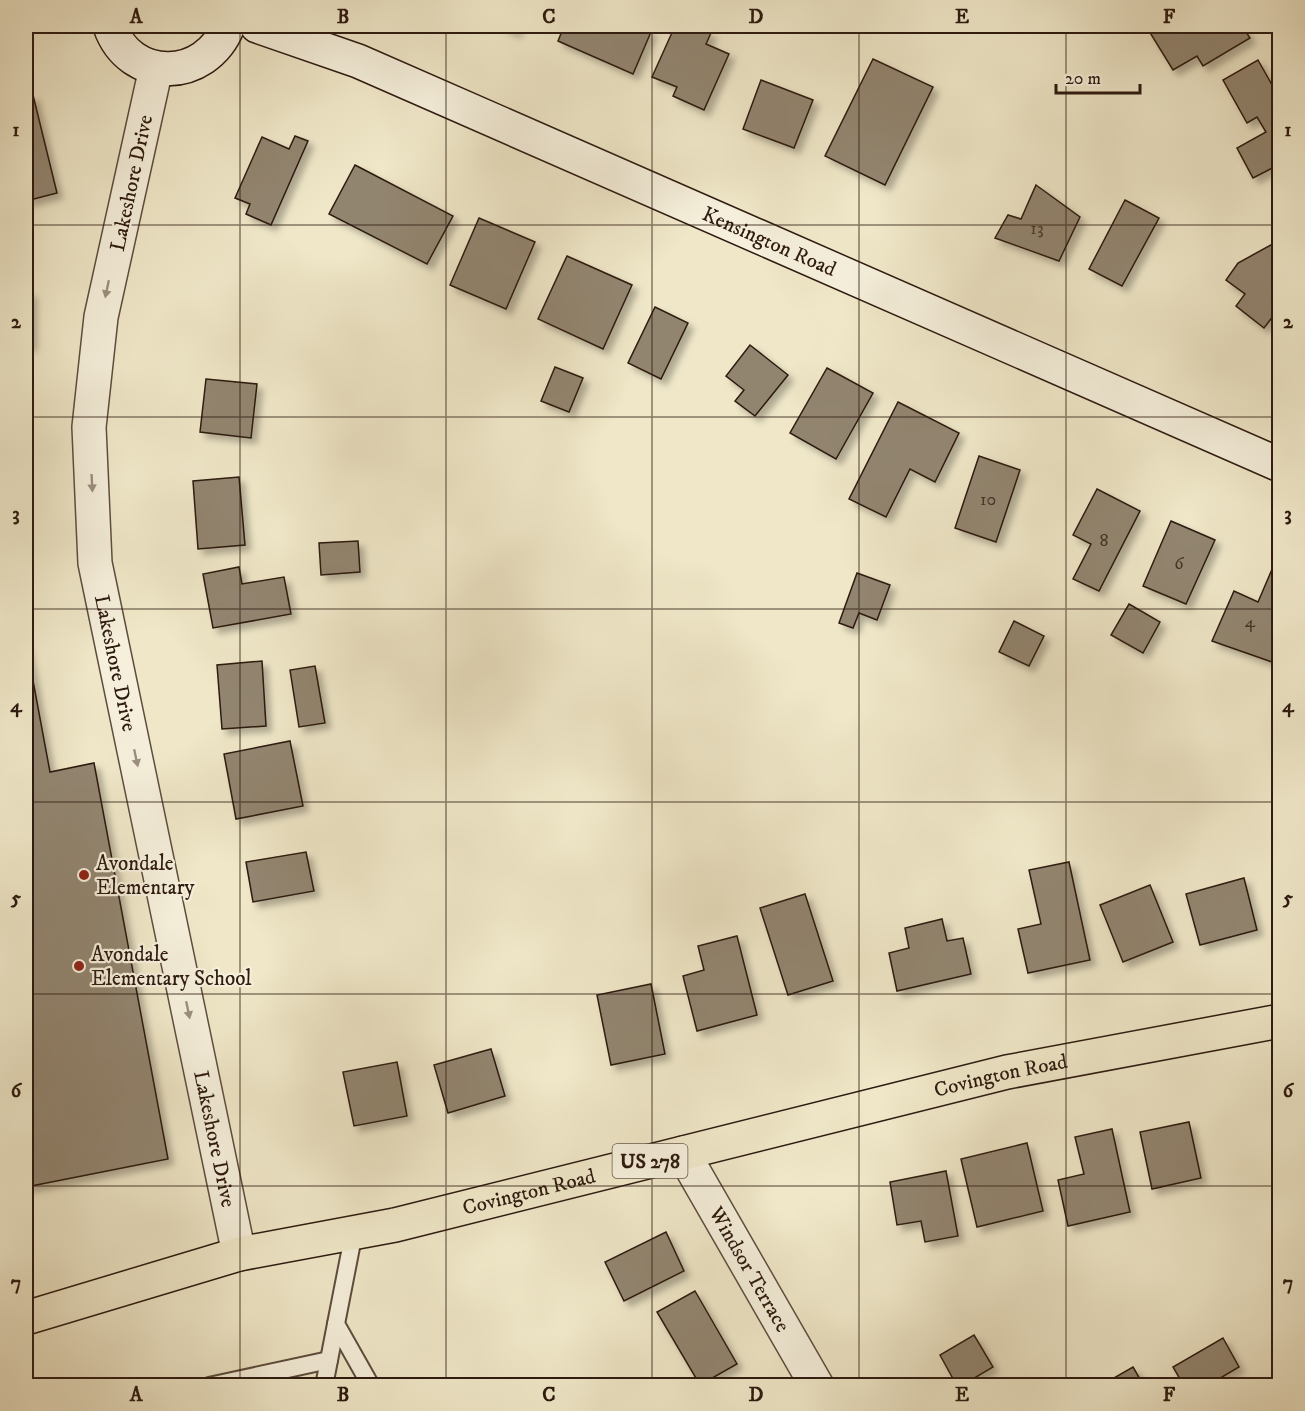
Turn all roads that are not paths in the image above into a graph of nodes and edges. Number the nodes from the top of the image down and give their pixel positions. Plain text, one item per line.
1 (110, 26) edge
2 (228, 26) edge
3 (257, 26) edge
4 (156, 68) junction
5 (1280, 465) edge
6 (1280, 1022) edge
7 (683, 1153) junction
8 (354, 1232) junction
9 (238, 1254) junction
10 (26, 1318) edge
11 (336, 1324) junction
12 (329, 1360) junction
13 (209, 1386) edge
14 (324, 1386) edge
15 (372, 1386) edge
16 (817, 1386) edge

1 - 4 street
2 - 4 street
3 - 5 street, Kensington Road
4 -> 9 street, Lakeshore Drive
6 - 7 main road, Covington Road / US 278
7 - 8 main road, Covington Road / US 278
7 - 16 street, Windsor Terrace
8 - 9 main road, Covington Road / US 278
8 - 11 lane
9 - 10 main road, Covington Road / US 278
11 - 12 lane
11 - 15 lane
12 - 13 lane
12 - 14 lane

